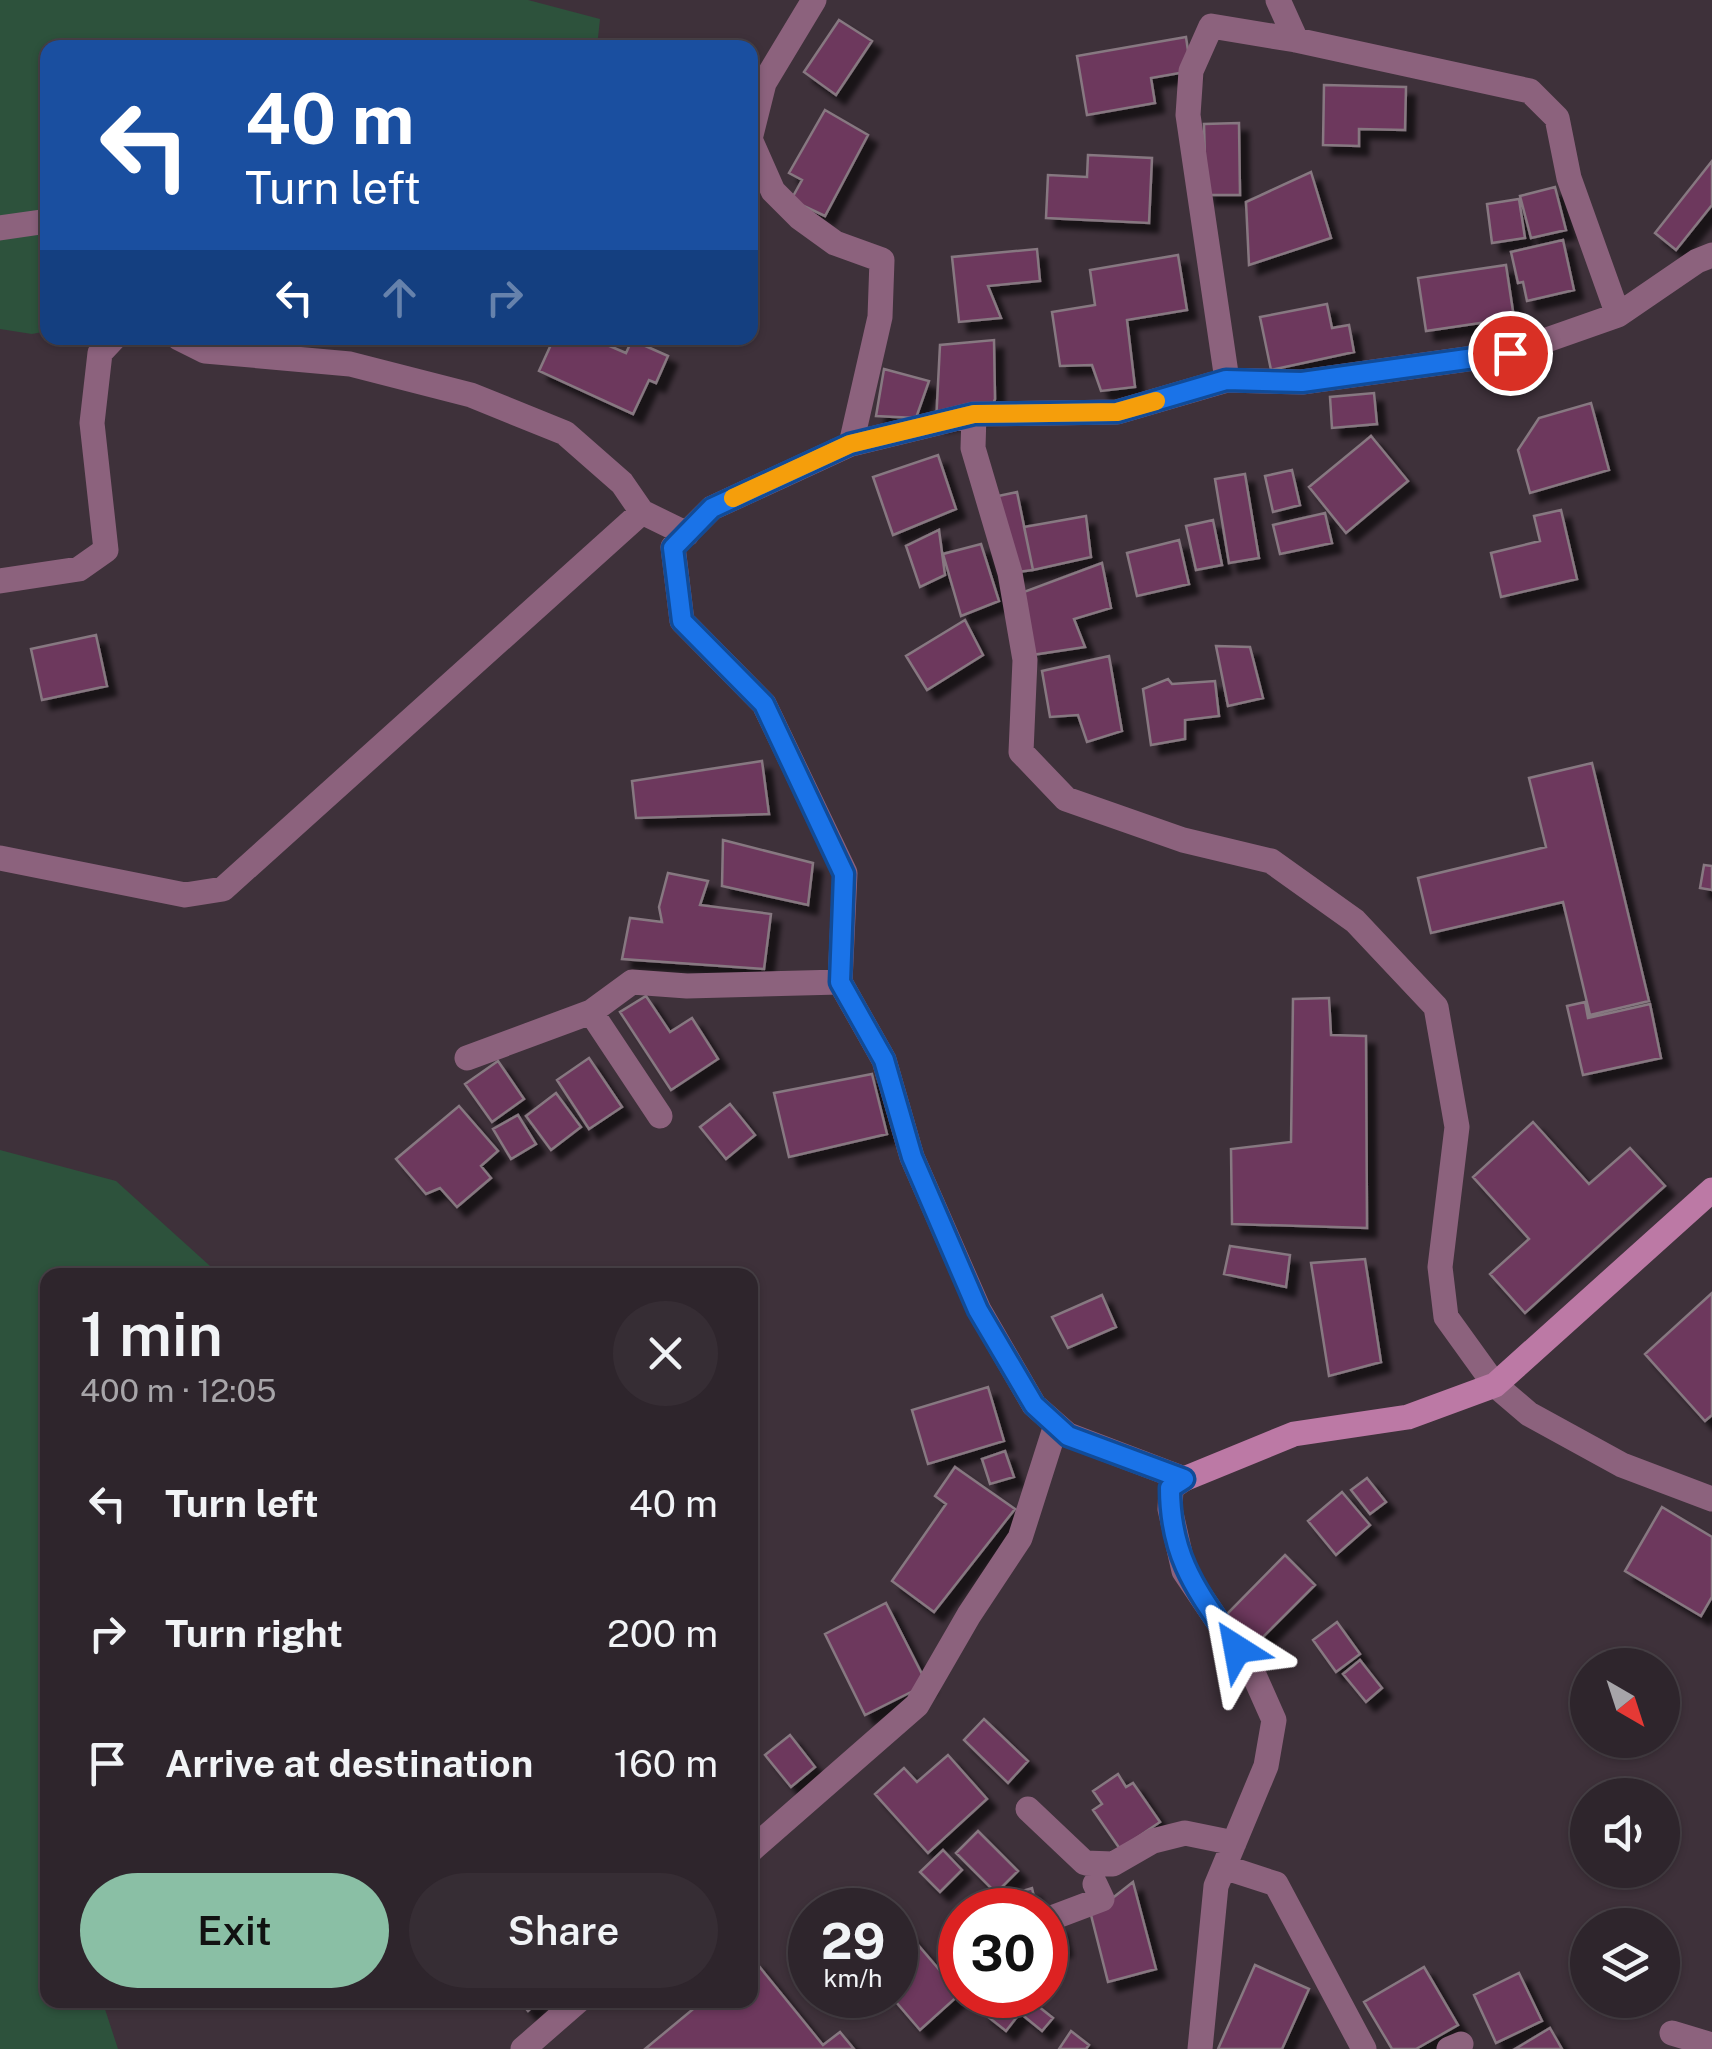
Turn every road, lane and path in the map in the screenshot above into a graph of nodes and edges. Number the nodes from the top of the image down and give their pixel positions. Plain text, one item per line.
1 (814, 0) edge
2 (1278, 0) edge
3 (1296, 40) junction
4 (758, 107) edge
5 (758, 157) edge
6 (40, 222) edge
7 (0, 228) edge
8 (1712, 254) edge
9 (1618, 316) junction
10 (107, 345) edge
11 (189, 345) edge
12 (1226, 380) junction
13 (974, 414) junction
14 (850, 444) junction
15 (642, 512) junction
16 (687, 534) junction
17 (0, 580) edge
18 (0, 858) edge
19 (840, 982) junction
20 (591, 1012) junction
21 (468, 1058) dead end
22 (660, 1116) dead end
23 (1712, 1190) edge
24 (1495, 1385) junction
25 (1056, 1425) junction
26 (1184, 1479) junction
27 (1712, 1499) edge
28 (1028, 1810) dead end
29 (758, 1844) edge
30 (1229, 1855) junction
31 (1099, 1874) junction
32 (1068, 1899) edge
33 (570, 2008) edge
34 (1672, 2034) dead end
35 (1712, 2045) edge
36 (523, 2049) edge
37 (1200, 2049) edge
38 (1364, 2049) edge

1 - 4 street
2 - 3 street
3 - 9 street
3 - 12 street
5 - 14 street
6 - 7 street
8 - 9 street
9 - 12 street
10 - 17 street
11 - 15 street
12 - 13 street
13 - 14 street
13 - 24 street
14 - 16 street
15 - 16 street
15 - 18 street
16 - 19 street
19 - 20 street
19 - 25 street
20 - 21 street
20 - 22 street
23 - 24 street
24 - 26 street
24 - 27 street
25 - 26 street
25 - 29 street
26 - 30 street
28 - 31 street
30 - 31 street
30 - 37 street
30 - 38 street
31 - 32 street
33 - 36 street
34 - 35 street

